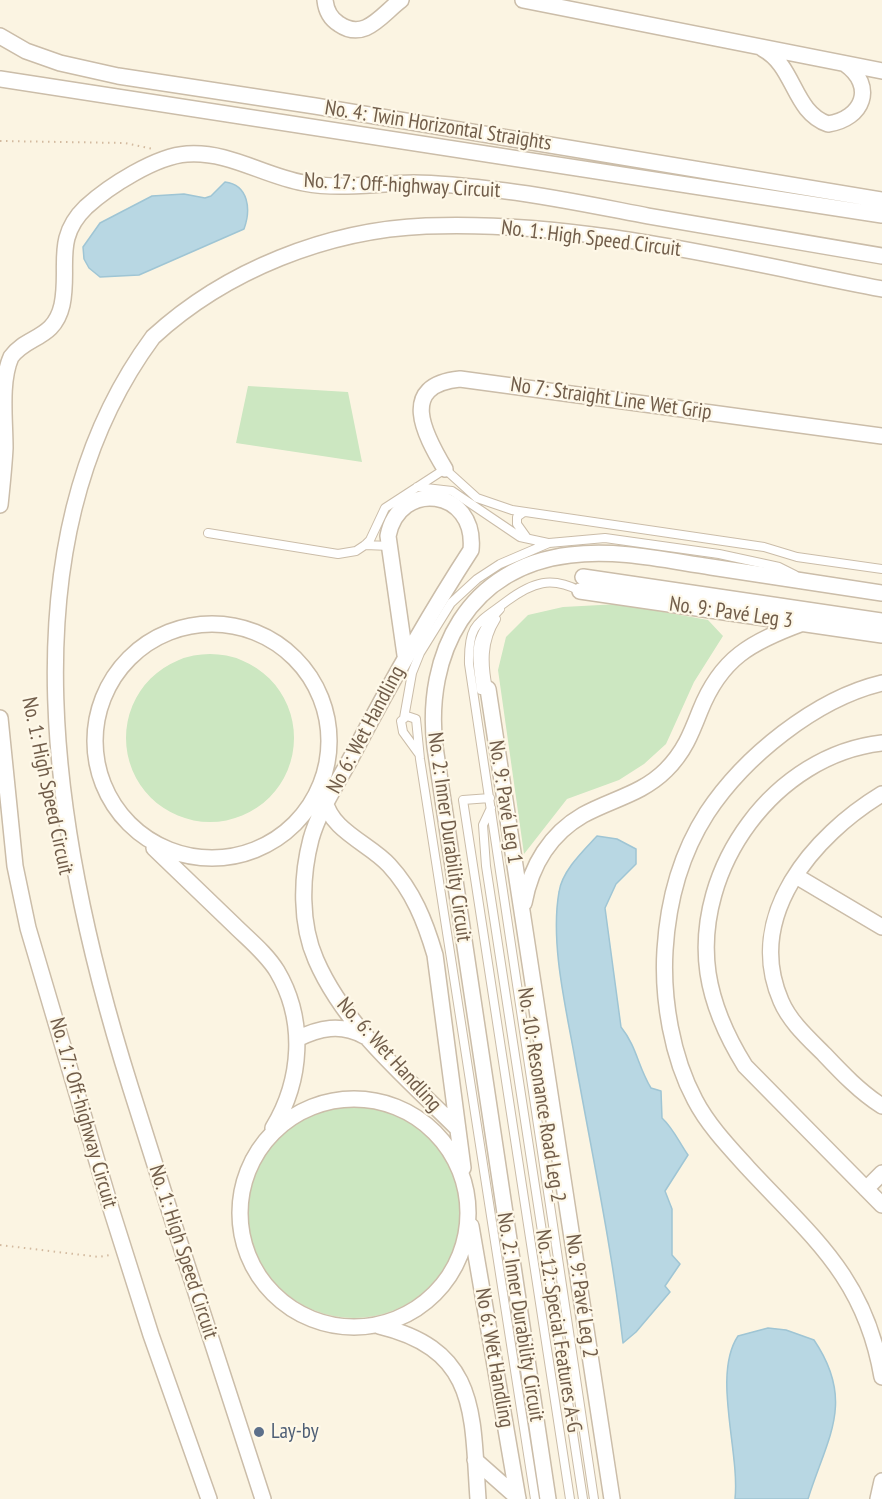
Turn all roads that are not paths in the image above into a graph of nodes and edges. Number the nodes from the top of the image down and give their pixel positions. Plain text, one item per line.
1 (325, 0) edge
2 (400, 0) edge
3 (523, 0) edge
4 (0, 36) edge
5 (728, 40) junction
6 (844, 63) junction
7 (882, 71) edge
8 (0, 79) edge
9 (882, 200) edge
10 (882, 215) edge
11 (882, 256) edge
12 (882, 289) edge
13 (89, 415) dead end
14 (882, 435) edge
15 (445, 469) junction
16 (417, 488) junction
17 (0, 505) edge
18 (524, 512) junction
19 (208, 534) dead end
20 (528, 539) junction
21 (549, 543) junction
22 (365, 545) junction
23 (390, 546) junction
24 (882, 569) edge
25 (562, 581) junction
26 (810, 582) junction
27 (582, 584) junction
28 (882, 593) edge
29 (505, 603) junction
30 (882, 621) edge
31 (803, 623) junction
32 (882, 627) edge
33 (882, 635) edge
34 (405, 655) junction
35 (882, 683) edge
36 (484, 690) junction
37 (0, 718) edge
38 (404, 718) junction
39 (882, 742) edge
40 (419, 754) junction
41 (325, 771) junction
42 (882, 794) edge
43 (490, 798) junction
44 (326, 805) junction
45 (491, 808) junction
46 (51, 818) dead end
47 (136, 831) junction
48 (796, 876) junction
49 (522, 915) junction
50 (882, 927) edge
51 (297, 1039) junction
52 (369, 1039) junction
53 (882, 1106) edge
54 (458, 1129) junction
55 (269, 1135) junction
56 (882, 1173) edge
57 (464, 1177) junction
58 (866, 1189) junction
59 (882, 1204) edge
60 (470, 1217) junction
61 (379, 1326) junction
62 (882, 1377) edge
63 (475, 1460) junction
64 (882, 1481) edge
65 (209, 1499) edge
66 (263, 1499) edge
67 (477, 1499) edge
68 (518, 1499) edge
69 (535, 1499) edge
70 (548, 1499) edge
71 (570, 1499) edge
72 (584, 1499) edge
73 (594, 1499) edge
74 (602, 1499) edge
75 (612, 1499) edge
76 (878, 1499) edge

1 - 2 street
3 - 5 street
4 - 9 street, No. 4: Twin Horizontal Straights
5 - 6 street
5 - 6 street
6 - 7 street
8 - 10 street, No. 4: Twin Horizontal Straights
11 - 17 street, No. 17: Off-highway Circuit
12 - 13 street, No. 1: High Speed Circuit
14 - 15 street, No 7: Straight Line Wet Grip
15 - 16 lane
15 - 18 lane
16 - 20 lane
16 - 22 lane
18 - 20 lane
18 - 24 lane
19 - 22 lane
20 - 21 lane
21 - 26 lane
21 - 38 lane
22 - 23 lane
23 - 34 street, No 6: Wet Handling
23 - 34 street, No 6: Wet Handling
25 - 27 lane
25 - 27 lane
25 - 29 lane
25 - 32 lane
26 - 28 street, No. 2: Inner Durability Circuit
26 - 70 street, No. 2: Inner Durability Circuit
27 - 30 street
27 - 31 street, No. 9: Pavé Leg 3
29 - 36 lane
29 - 43 lane
31 - 33 street, No. 9: Pavé Leg 3
31 - 49 street
34 - 44 street, No 6: Wet Handling
35 - 62 street
36 - 49 street, No. 9: Pavé Leg 1
36 - 74 street, No. 10: Resonance Road Leg 2
37 - 65 street, No. 17: Off-highway Circuit
38 - 40 lane
38 - 40 lane
39 - 58 street
40 - 69 lane
41 - 44 street, No. 6: Wet Handling
41 - 47 street, No 6: Wet Handling
41 - 47 street, No 6: Wet Handling
42 - 48 street
43 - 45 lane
43 - 71 lane
44 - 52 street, No. 6: Wet Handling
44 - 54 street, No. 6: Wet Handling
45 - 72 lane, No. 12: Special Features A-G
45 - 73 lane
46 - 66 street, No. 1: High Speed Circuit
47 - 51 street
48 - 50 street
48 - 53 street
49 - 75 street, No. 9: Pavé Leg 2
51 - 52 street
51 - 55 street
52 - 54 street, No. 6: Wet Handling
54 - 57 street, No. 6: Wet Handling
55 - 57 street, No 6: Wet Handling
55 - 61 street, No 6: Wet Handling
56 - 58 street
57 - 60 street, No 6: Wet Handling
58 - 59 street
60 - 61 street, No 6: Wet Handling
60 - 68 street, No 6: Wet Handling
61 - 63 street, No 6: Wet Handling
63 - 67 street, No 6: Wet Handling
63 - 68 street, No 6: Wet Handling
64 - 76 street

